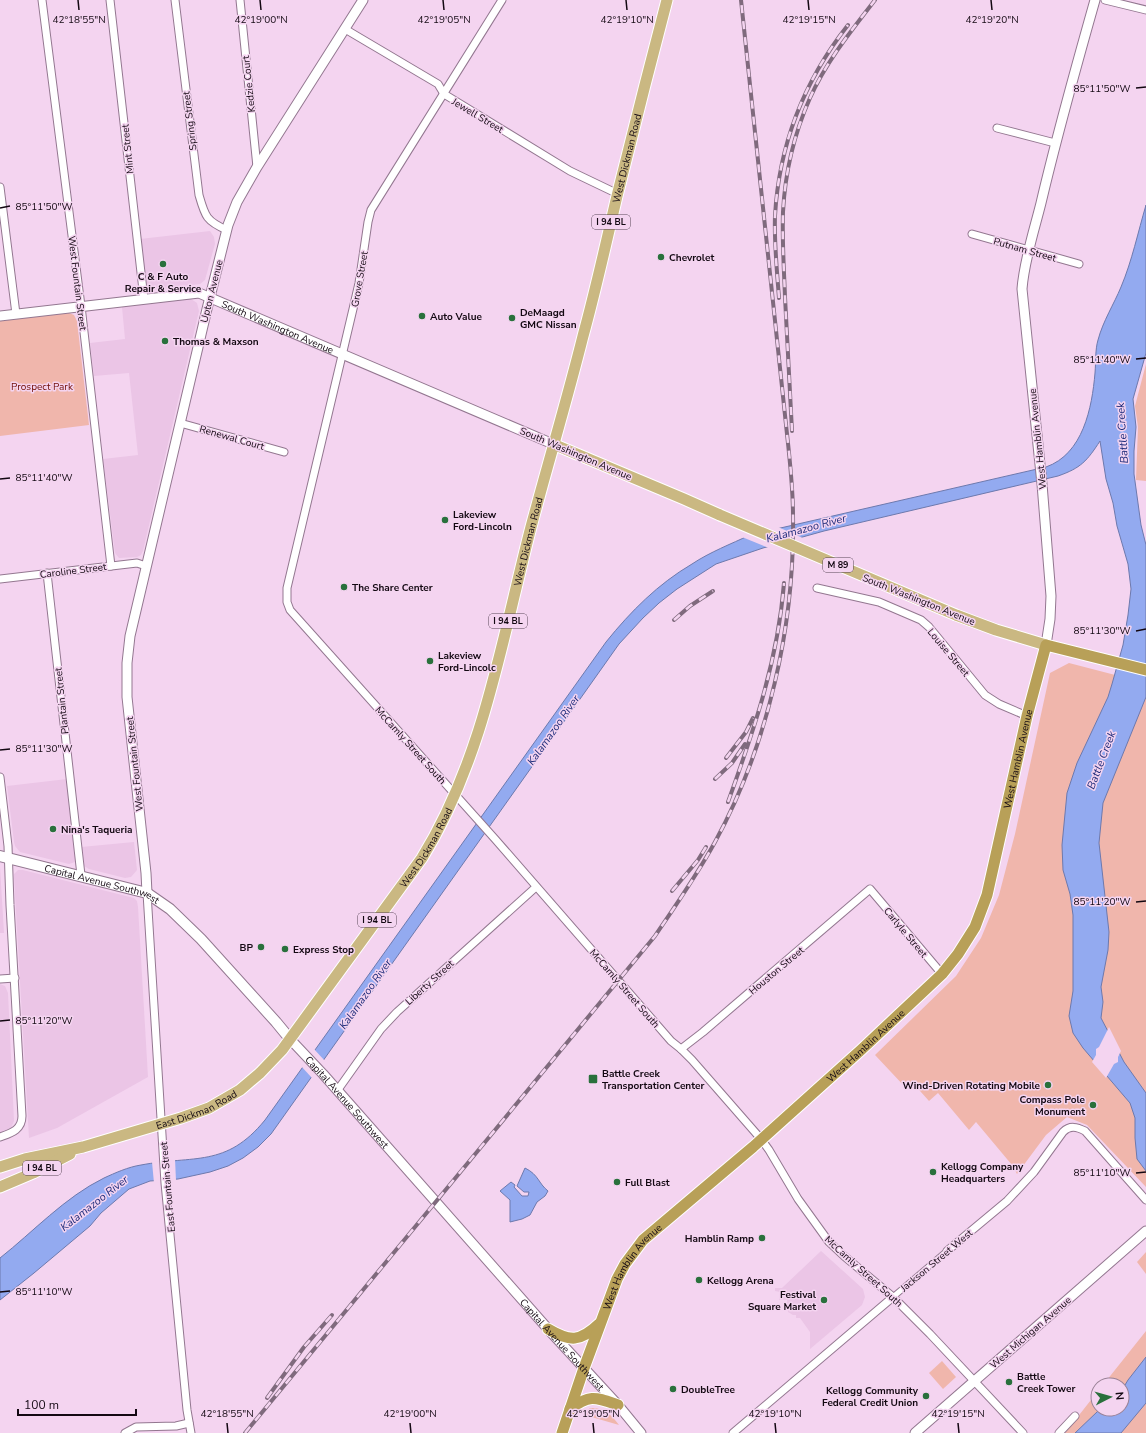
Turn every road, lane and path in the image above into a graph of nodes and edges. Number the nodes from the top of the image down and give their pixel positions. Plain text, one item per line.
1 (42, 0) edge
2 (110, 0) edge
3 (175, 0) edge
4 (240, 0) edge
5 (363, 0) edge
6 (502, 0) edge
7 (667, 0) edge
8 (1094, 0) edge
9 (1105, 0) edge
10 (1146, 10) edge
11 (345, 29) junction
12 (444, 94) junction
13 (997, 128) dead end
14 (1055, 143) junction
15 (257, 167) junction
16 (0, 186) edge
17 (618, 194) junction
18 (227, 230) junction
19 (972, 234) dead end
20 (1029, 250) junction
21 (1079, 264) dead end
22 (210, 297) junction
23 (144, 299) junction
24 (81, 306) junction
25 (16, 314) junction
26 (0, 316) edge
27 (342, 355) junction
28 (180, 423) junction
29 (553, 444) junction
30 (284, 452) dead end
31 (111, 566) junction
32 (146, 566) junction
33 (47, 573) junction
34 (0, 579) edge
35 (287, 588) joint
36 (818, 588) dead end
37 (130, 636) joint
38 (1046, 645) junction
39 (1146, 670) edge
40 (1027, 716) junction
41 (0, 777) edge
42 (454, 795) junction
43 (4, 857) edge
44 (81, 875) junction
45 (536, 887) junction
46 (870, 889) joint
47 (147, 893) junction
48 (942, 974) junction
49 (15, 978) junction
50 (0, 979) edge
51 (290, 1039) junction
52 (681, 1049) junction
53 (337, 1091) junction
54 (161, 1124) junction
55 (0, 1137) edge
56 (761, 1139) junction
57 (83, 1147) junction
58 (0, 1167) edge
59 (0, 1187) edge
60 (1146, 1200) edge
61 (1146, 1232) edge
62 (947, 1251) joint
63 (893, 1297) junction
64 (601, 1322) junction
65 (548, 1329) junction
66 (584, 1368) junction
67 (974, 1382) junction
68 (618, 1405) junction
69 (570, 1408) junction
70 (1075, 1416) dead end
71 (189, 1423) junction
72 (126, 1433) edge
73 (191, 1433) edge
74 (562, 1433) edge
75 (641, 1433) edge
76 (734, 1433) edge
77 (915, 1433) edge
78 (1023, 1433) edge
79 (1059, 1433) edge

1 - 24 street, West Fountain Street
2 - 23 street, Mint Street
3 - 18 street, Spring Street
4 - 15 street, Kedzie Court
5 - 11 street, Upton Avenue
6 - 12 street, Grove Street
7 - 17 main road, West Dickman Road / I 94 BL
8 - 14 street, West Hamblin Avenue
9 - 10 street
11 - 12 street, Jewell Street
11 - 15 street, Upton Avenue
12 - 17 street, Jewell Street
12 - 27 street, Grove Street
13 - 14 street
14 - 20 street, West Hamblin Avenue
15 - 18 street, Upton Avenue
16 - 25 street
17 - 29 main road, West Dickman Road / I 94 BL
18 - 22 street, Upton Avenue
19 - 20 street, Putnam Street
20 - 21 street, Putnam Street
20 - 38 street, West Hamblin Avenue
22 - 23 street, South Washington Avenue
22 - 27 street, South Washington Avenue
22 - 28 street, Upton Avenue
23 - 24 street, South Washington Avenue
24 - 25 street, South Washington Avenue
24 - 31 street, West Fountain Street
25 - 26 street, South Washington Avenue
27 - 29 street, South Washington Avenue
27 - 35 street, Grove Street
28 - 30 street, Renewal Court
28 - 32 street, Upton Avenue
29 - 38 main road, South Washington Avenue / M 89, bridge
29 - 42 main road, West Dickman Road / I 94 BL
31 - 32 street, Caroline Street
31 - 33 street, Caroline Street
32 - 37 street, Upton Avenue
33 - 34 street, Caroline Street
33 - 44 street, Plantain Street
35 - 42 street, McCamly Street South
36 - 40 street, Louise Street
37 - 47 street, West Fountain Street
38 - 39 highway, South Washington Avenue / M 89
38 - 40 highway, West Hamblin Avenue
40 - 48 highway, West Hamblin Avenue
41 - 43 street
42 - 45 street, McCamly Street South
42 - 51 main road, West Dickman Road / I 94 BL
43 - 44 main road, Capital Avenue Southwest
43 - 49 street
44 - 47 main road, Capital Avenue Southwest
45 - 52 street, McCamly Street South
45 - 53 street, Liberty Street
46 - 48 street, Carlyle Street
46 - 52 street, Houston Street
47 - 51 main road, Capital Avenue Southwest
47 - 54 street, East Fountain Street
48 - 56 highway, West Hamblin Avenue
49 - 50 street
49 - 55 street
51 - 53 street, Capital Avenue Southwest
51 - 54 main road, East Dickman Road / I 94 BL
52 - 56 street, McCamly Street South
53 - 65 street, Capital Avenue Southwest
54 - 57 main road, East Dickman Road / I 94 BL
54 - 71 street, East Fountain Street
56 - 63 street, McCamly Street South
56 - 64 highway, West Hamblin Avenue
57 - 58 main road, East Dickman Road / I 94 BL
57 - 59 main road, East Dickman Road / I 94 BL
60 - 62 street, Jackson Street West
61 - 67 street, West Michigan Avenue
62 - 63 street, Jackson Street West
63 - 67 street, McCamly Street South
63 - 76 street, Jackson Street West
64 - 65 highway
64 - 66 highway, West Hamblin Avenue
65 - 66 street, Capital Avenue Southwest
66 - 68 street, Capital Avenue Southwest
66 - 69 highway, West Hamblin Avenue
67 - 77 street, West Michigan Avenue
67 - 78 street, McCamly Street South
68 - 69 highway
68 - 75 street, Capital Avenue Southwest
69 - 74 highway, West Hamblin Avenue
70 - 79 street
71 - 72 street
71 - 73 street, East Fountain Street

